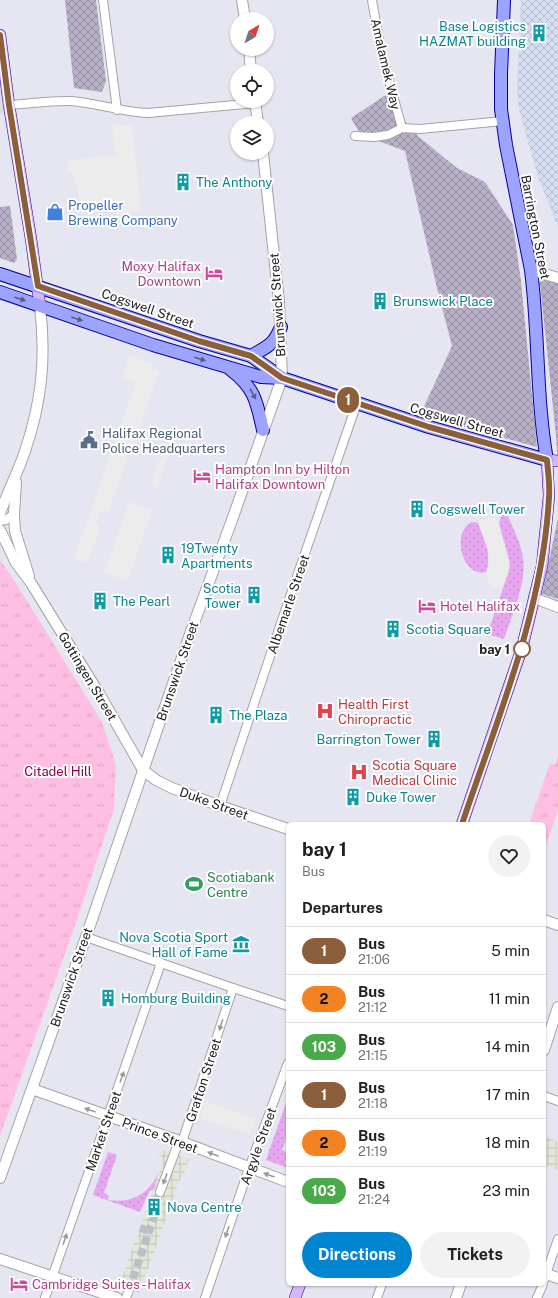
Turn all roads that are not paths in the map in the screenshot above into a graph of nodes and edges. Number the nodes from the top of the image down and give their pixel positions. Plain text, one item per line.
1 (103, 0) edge
2 (242, 0) edge
3 (372, 0) edge
4 (504, 0) edge
5 (244, 12) edge
6 (0, 36) edge
7 (2, 67) edge
8 (9, 105) junction
9 (230, 105) edge
10 (117, 110) junction
11 (503, 121) junction
12 (402, 128) junction
13 (354, 136) dead end
14 (263, 160) edge
15 (531, 270) junction
16 (0, 274) edge
17 (558, 278) edge
18 (38, 286) junction
19 (0, 292) edge
20 (40, 306) junction
21 (281, 327) junction
22 (251, 356) junction
23 (227, 367) junction
24 (282, 378) junction
25 (357, 403) junction
26 (263, 430) junction
27 (553, 460) edge
28 (16, 476) junction
29 (0, 514) edge
30 (14, 514) junction
31 (0, 521) edge
32 (0, 530) edge
33 (31, 583) junction
34 (534, 598) junction
35 (558, 607) edge
36 (143, 770) junction
37 (220, 806) junction
38 (463, 822) edge
39 (286, 828) edge
40 (546, 921) edge
41 (558, 925) edge
42 (86, 937) junction
43 (161, 963) junction
44 (233, 988) junction
45 (286, 1005) edge
46 (558, 1007) edge
47 (546, 1044) edge
48 (286, 1068) edge
49 (32, 1089) junction
50 (546, 1097) edge
51 (558, 1101) edge
52 (108, 1116) junction
53 (182, 1142) junction
54 (249, 1168) junction
55 (0, 1178) edge
56 (286, 1181) edge
57 (160, 1192) tunnel mouth
58 (558, 1239) edge
59 (0, 1259) edge
60 (546, 1273) edge
61 (52, 1276) junction
62 (546, 1276) edge
63 (558, 1278) edge
64 (299, 1286) edge
65 (381, 1286) edge
66 (460, 1286) edge
67 (542, 1286) edge
68 (45, 1298) edge
69 (117, 1298) edge
70 (205, 1298) edge
71 (295, 1298) edge
72 (377, 1298) edge
73 (456, 1298) edge
74 (537, 1298) edge

1 - 10 street
2 - 5 street
3 - 12 street, Amalamek Way
4 - 11 main road, Barrington Street
6 - 7 main road
7 - 8 main road
8 - 10 street
8 - 18 main road
9 - 10 street
11 - 12 street
11 - 15 main road, Barrington Street
12 - 13 street
14 - 21 street, Brunswick Street
15 - 17 street
15 - 27 main road, Barrington Street
16 - 18 main road, Cogswell Street
18 - 20 main road
18 - 22 main road, Cogswell Street
19 -> 20 main road, Cogswell Street
20 -> 23 main road, Cogswell Street
20 - 28 street, Gottingen Street
21 - 22 main road
21 - 24 street, Brunswick Street
22 - 24 main road, Cogswell Street
23 - 24 main road, Cogswell Street
23 -> 26 main road
24 - 25 main road, Cogswell Street
24 - 26 street, Brunswick Street
25 - 27 main road, Cogswell Street
25 - 37 street, Albemarle Street
26 - 36 street, Brunswick Street
27 - 34 main road
28 - 29 street, Gottingen Street
28 - 30 street, Gottingen Street
30 - 31 street
30 - 33 street, Gottingen Street
32 - 33 street, Gottingen Street
33 - 36 street, Gottingen Street
34 - 35 street
34 - 38 main road
36 - 37 street, Duke Street
36 - 42 street, Brunswick Street
37 - 39 street, Duke Street
40 - 41 street
42 - 43 street
42 - 49 street, Brunswick Street
43 - 44 street
52 -> 43 street, Market Street
44 - 45 street
44 -> 53 street, Grafton Street
46 - 47 street
48 - 54 street, Argyle Street
52 -> 49 street, Prince Street
49 - 55 street, Brunswick Street
50 - 51 street
52 - 53 street, Prince Street
61 -> 52 street, Market Street
54 -> 53 street, Prince Street
53 -> 57 street, Grafton Street
56 -> 54 street, Prince Street
54 -> 70 street, Argyle Street
58 - 60 street
59 - 61 street
61 - 68 street, Market Street
61 - 69 street
62 - 63 street
64 - 71 main road
65 - 72 street
66 - 73 street
67 - 74 street

